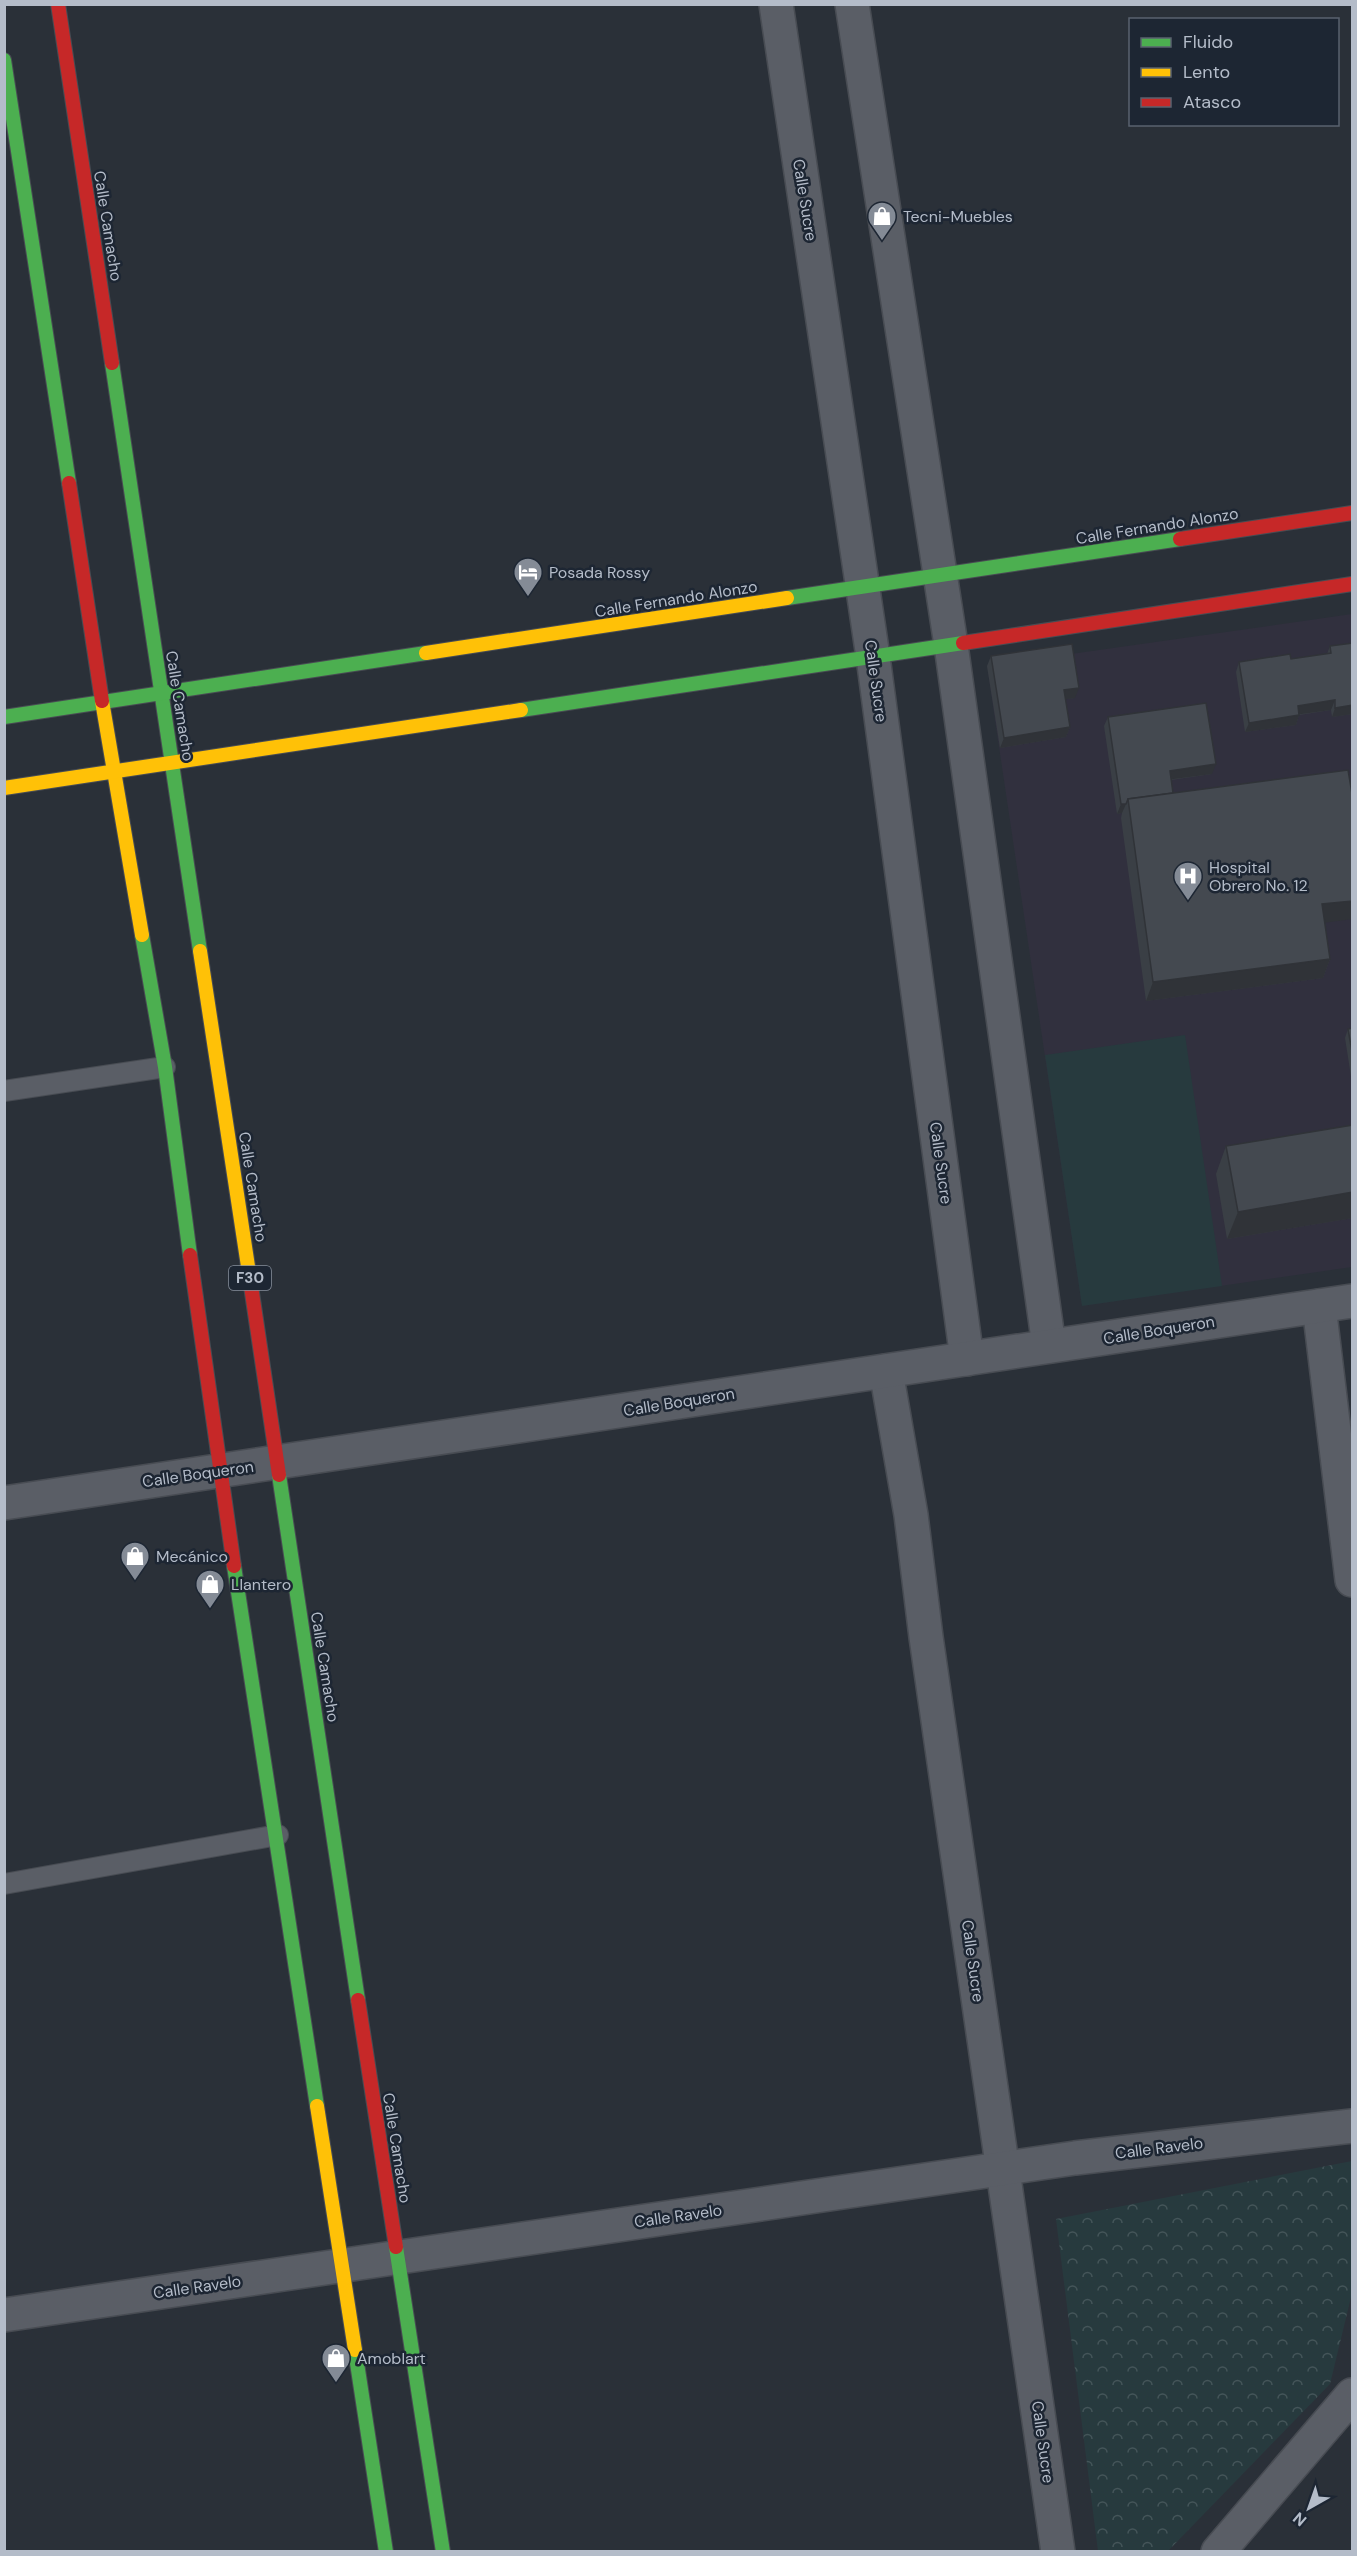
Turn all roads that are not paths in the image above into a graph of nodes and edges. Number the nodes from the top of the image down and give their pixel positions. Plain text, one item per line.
1 (58, 4) edge
2 (776, 4) edge
3 (852, 4) edge
4 (4, 60) edge
5 (1353, 513) edge
6 (939, 575) junction
7 (1353, 584) edge
8 (863, 587) junction
9 (951, 645) junction
10 (873, 657) junction
11 (161, 693) junction
12 (102, 702) junction
13 (4, 717) edge
14 (172, 763) junction
15 (113, 772) junction
16 (4, 788) edge
17 (165, 1067) junction
18 (4, 1091) edge
19 (1353, 1301) edge
20 (1318, 1306) junction
21 (1049, 1346) junction
22 (968, 1359) junction
23 (886, 1371) junction
24 (277, 1462) junction
25 (219, 1471) junction
26 (4, 1503) edge
27 (1353, 1581) edge
28 (278, 1835) junction
29 (4, 1884) edge
30 (1353, 2126) edge
31 (1003, 2168) junction
32 (397, 2257) junction
33 (341, 2266) junction
34 (4, 2315) edge
35 (1353, 2395) edge
36 (386, 2552) edge
37 (443, 2552) edge
38 (1058, 2552) edge
39 (1218, 2552) edge

1 - 11 main road, Calle Camacho / F30
2 - 8 street, Calle Sucre
3 - 6 street
4 - 12 main road
5 - 6 main road, Calle Fernando Alonzo
6 - 8 main road, Calle Fernando Alonzo
6 - 9 street
7 - 9 main road
8 - 10 street, Calle Sucre
8 - 11 main road, Calle Fernando Alonzo
9 - 10 main road
9 - 21 street
10 - 14 main road
10 - 22 street, Calle Sucre
11 - 12 main road, Calle Fernando Alonzo
11 - 14 main road, Calle Camacho / F30
12 - 13 main road, Calle Fernando Alonzo
12 - 15 main road
14 - 15 main road
14 - 24 main road, Calle Camacho / F30
15 - 16 main road
15 - 17 main road
17 - 18 lane
17 - 25 main road
19 - 20 street, Calle Boqueron
20 - 21 street, Calle Boqueron
20 - 27 street
21 - 22 street, Calle Boqueron
22 - 23 street, Calle Boqueron
23 - 24 street, Calle Boqueron
23 - 31 street, Calle Sucre
24 - 25 street, Calle Boqueron
24 - 32 main road, Calle Camacho / F30
25 - 26 street, Calle Boqueron
25 - 28 main road
28 - 29 lane
28 - 33 main road
30 - 31 street, Calle Ravelo
31 - 32 street, Calle Ravelo
31 - 38 street, Calle Sucre
32 - 33 street, Calle Ravelo
32 - 37 main road, Calle Camacho / F30
33 - 34 street, Calle Ravelo
33 - 36 main road
35 - 39 street

